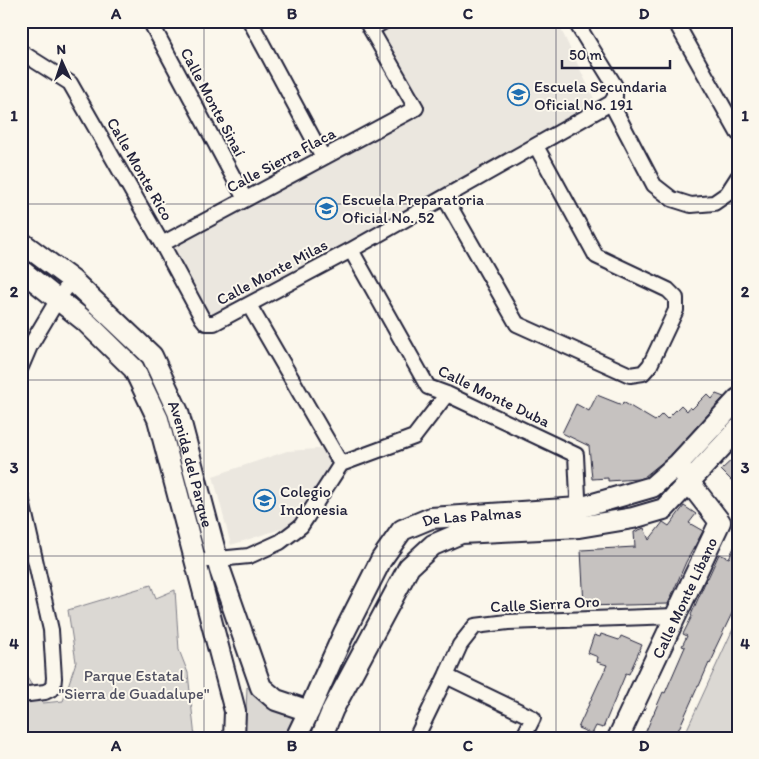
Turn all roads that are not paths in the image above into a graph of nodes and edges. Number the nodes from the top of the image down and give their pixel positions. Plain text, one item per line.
1 (150, 21) edge
2 (250, 21) edge
3 (385, 21) edge
4 (575, 21) edge
5 (675, 21) edge
6 (368, 25) edge
7 (21, 52) edge
8 (611, 103) junction
9 (738, 133) edge
10 (536, 146) junction
11 (323, 157) junction
12 (738, 177) edge
13 (445, 198) junction
14 (245, 199) junction
15 (21, 242) edge
16 (162, 244) junction
17 (351, 250) junction
18 (21, 270) edge
19 (72, 280) junction
20 (58, 299) junction
21 (249, 305) junction
22 (206, 323) joint
23 (21, 367) edge
24 (447, 394) junction
25 (738, 399) edge
26 (738, 429) edge
27 (341, 464) junction
28 (678, 464) junction
29 (689, 482) junction
30 (21, 497) edge
31 (579, 518) junction
32 (217, 559) junction
33 (196, 561) junction
34 (675, 616) junction
35 (344, 633) junction
36 (368, 644) junction
37 (446, 676) junction
38 (21, 695) edge
39 (309, 711) junction
40 (234, 738) edge
41 (296, 738) edge
42 (321, 738) edge
43 (416, 738) edge
44 (523, 738) edge
45 (618, 738) edge

1 - 14 street, Calle Monte Sinaí
2 - 11 street
3 - 6 street
4 - 8 street
5 - 9 street
6 - 11 street, Calle Sierra Flaca
7 - 16 street, Calle Monte Rico
8 - 10 street, Calle Monte Milas
8 - 12 street
10 - 13 street, Calle Monte Milas
10 - 13 street
11 - 14 street, Calle Sierra Flaca
13 - 17 street, Calle Monte Milas
14 - 16 street, Calle Sierra Flaca
15 - 19 street, Avenida del Parque
16 - 22 street, Calle Monte Rico
17 - 21 street, Calle Monte Milas
17 - 24 street, Calle Monte Duba
18 - 20 street, Avenida del Parque
19 - 20 street
19 - 32 street, Avenida del Parque
20 - 23 street
20 - 33 street, Avenida del Parque
21 - 22 street, Calle Monte Milas
21 - 27 street
24 - 27 street
24 - 31 street, Calle Monte Duba
25 - 28 street, De Las Palmas
26 - 29 street, De Las Palmas
27 - 32 street
28 - 29 street, Calle Monte Líbano
28 - 31 street, De Las Palmas
29 - 31 street, De Las Palmas
29 - 34 street, Calle Monte Líbano
30 - 38 street
31 - 35 street, De Las Palmas
31 - 36 street, De Las Palmas
32 - 33 street
32 - 39 street, Avenida del Parque
33 - 40 street, Avenida del Parque
34 - 37 street, Calle Sierra Oro
34 - 45 street, Calle Monte Líbano
35 - 36 street
35 - 39 street, De Las Palmas
36 - 42 street, De Las Palmas
37 - 43 street
37 - 44 street
39 - 41 street, De Las Palmas

